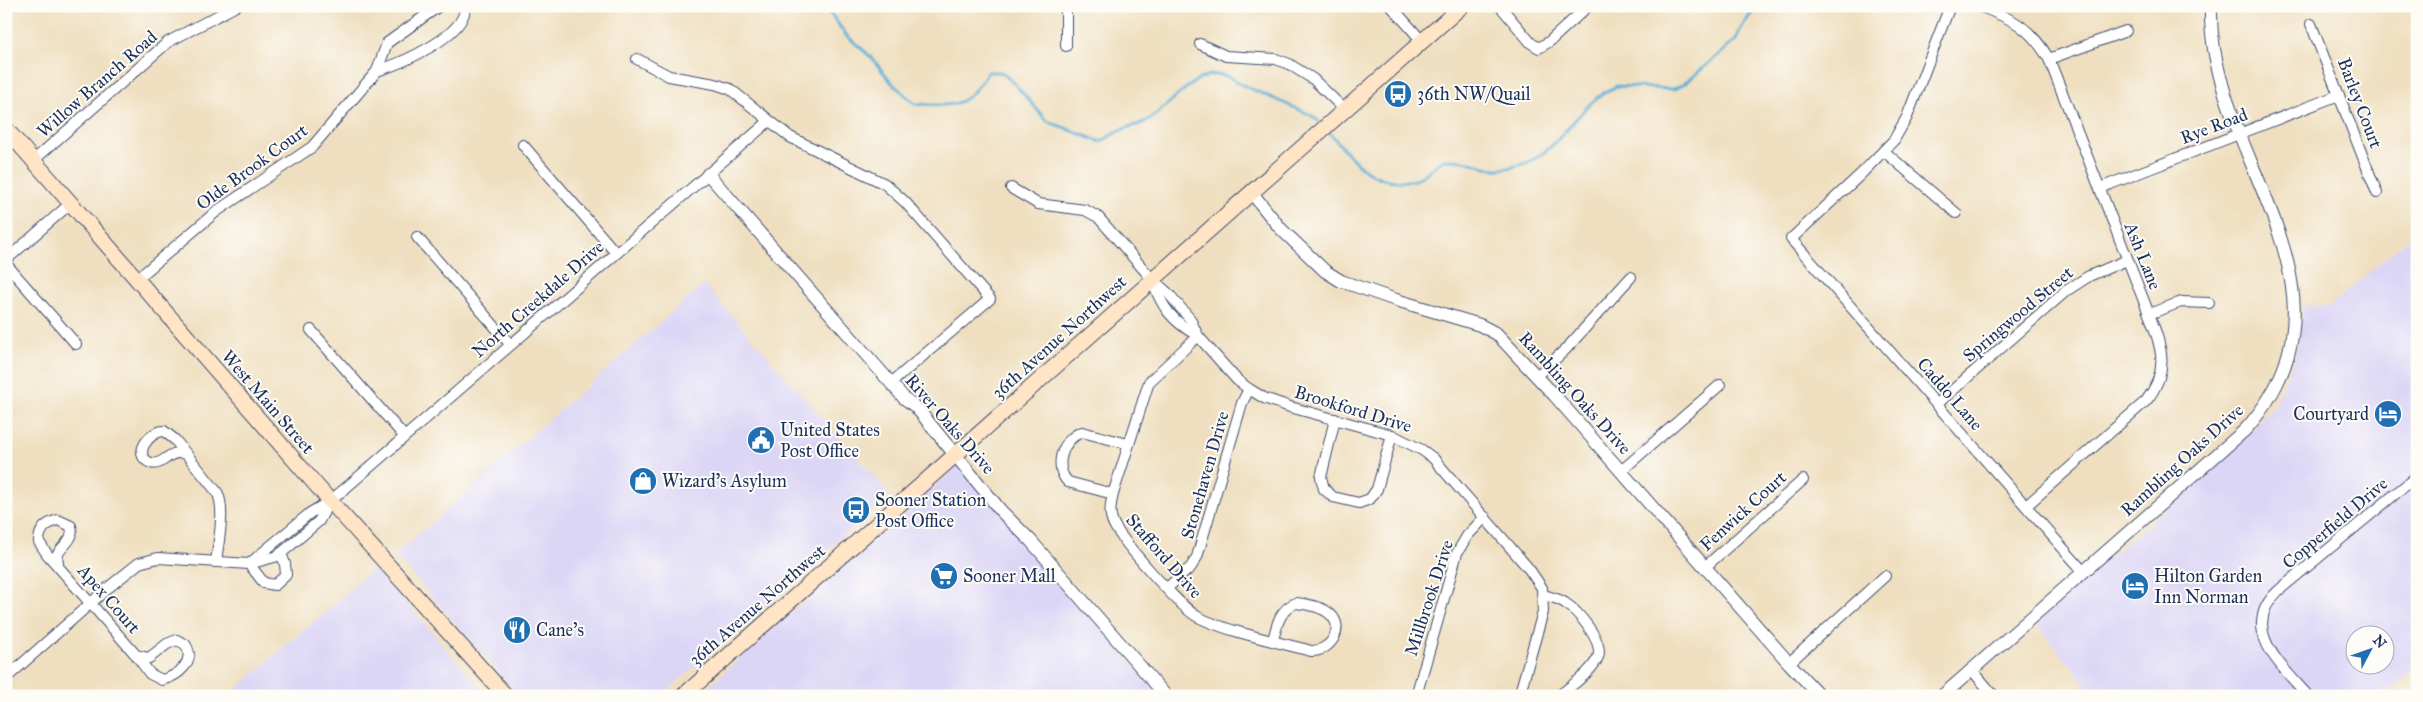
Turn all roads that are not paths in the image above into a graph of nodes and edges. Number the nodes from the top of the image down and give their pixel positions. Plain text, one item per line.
1 (236, 6) edge
2 (439, 6) edge
3 (465, 6) edge
4 (1066, 6) edge
5 (1391, 6) edge
6 (1462, 6) edge
7 (1500, 6) edge
8 (1588, 6) edge
9 (1950, 6) edge
10 (1979, 6) edge
11 (2211, 6) edge
12 (2311, 24) dead end
13 (2126, 31) dead end
14 (1422, 41) junction
15 (1200, 44) dead end
16 (1066, 46) dead end
17 (2049, 59) junction
18 (637, 60) dead end
19 (377, 71) junction
20 (2339, 95) junction
21 (1345, 110) junction
22 (768, 122) junction
23 (6, 129) edge
24 (2239, 132) junction
25 (523, 145) dead end
26 (1885, 152) junction
27 (34, 160) junction
28 (708, 174) junction
29 (1011, 188) dead end
30 (2100, 188) junction
31 (1251, 192) junction
32 (2377, 193) dead end
33 (72, 203) junction
34 (1956, 213) dead end
35 (417, 237) dead end
36 (616, 252) junction
37 (6, 260) edge
38 (2127, 260) junction
39 (6, 264) edge
40 (1631, 277) dead end
41 (137, 279) junction
42 (1152, 279) junction
43 (2209, 302) dead end
44 (2149, 314) junction
45 (311, 330) dead end
46 (1198, 336) junction
47 (76, 344) dead end
48 (510, 344) junction
49 (1537, 376) junction
50 (891, 383) junction
51 (1720, 385) dead end
52 (1249, 389) junction
53 (1937, 404) junction
54 (1335, 419) junction
55 (1392, 435) junction
56 (404, 436) junction
57 (1128, 444) junction
58 (183, 453) dead end
59 (956, 454) junction
60 (1621, 471) junction
61 (2417, 476) edge
62 (1803, 480) dead end
63 (1113, 494) junction
64 (330, 501) junction
65 (2026, 506) junction
66 (1485, 518) junction
67 (281, 554) junction
68 (216, 562) junction
69 (58, 564) dead end
70 (250, 564) junction
71 (1706, 567) junction
72 (2083, 571) junction
73 (1886, 576) dead end
74 (1167, 588) junction
75 (1543, 595) junction
76 (92, 603) junction
77 (1273, 640) junction
78 (136, 654) junction
79 (1789, 663) junction
80 (1972, 670) junction
81 (6, 678) edge
82 (506, 696) edge
83 (683, 696) edge
84 (1166, 696) edge
85 (1416, 696) edge
86 (1519, 696) edge
87 (1560, 696) edge
88 (1820, 696) edge
89 (1942, 696) edge
90 (1994, 696) edge
91 (2308, 696) edge

1 - 27 street, Willow Branch Road
2 - 19 street, Olde Brook Court
3 - 19 street
4 - 16 street
5 - 14 street
6 - 14 main road, 36th Avenue Northwest
7 - 8 street
9 - 26 street
10 - 17 street, Ash Lane
11 - 24 street, Rambling Oaks Drive
12 - 20 street, Barley Court
13 - 17 street
14 - 21 main road, 36th Avenue Northwest
15 - 21 street
17 - 30 street, Ash Lane
18 - 22 street
19 - 41 street, Olde Brook Court
20 - 24 street, Rye Road
20 - 32 street, Barley Court
21 - 31 main road, 36th Avenue Northwest
22 - 28 street, North Creekdale Drive
22 - 50 street
23 - 27 main road, West Main Street
24 - 30 street, Rye Road
24 - 72 street, Rambling Oaks Drive
25 - 36 street
26 - 34 street
26 - 53 street, Caddo Lane
27 - 33 main road, West Main Street
28 - 36 street, North Creekdale Drive
28 - 50 street, River Oaks Drive
29 - 42 street
30 - 38 street, Ash Lane
31 - 42 main road, 36th Avenue Northwest
31 - 49 street, Rambling Oaks Drive
33 - 37 street
33 - 41 main road, West Main Street
35 - 48 street
36 - 48 street, North Creekdale Drive
38 - 44 street, Ash Lane
38 - 53 street, Springwood Street
39 - 47 street
40 - 49 street
41 - 64 main road, West Main Street
42 - 46 street, Brookford Drive
42 - 59 main road, 36th Avenue Northwest
43 - 44 street
44 - 65 street, Ash Lane
45 - 56 street
46 - 52 street, Brookford Drive
46 - 57 street, Stafford Drive
48 - 56 street, North Creekdale Drive
49 - 60 street, Rambling Oaks Drive
50 - 59 street, River Oaks Drive
51 - 60 street
52 - 54 street, Brookford Drive
52 - 74 street, Stonehaven Drive
53 - 65 street, Caddo Lane
54 - 55 street, Brookford Drive
54 - 55 street
55 - 66 street, Brookford Drive
56 - 64 street, North Creekdale Drive
57 - 63 street, Stafford Drive
57 - 63 street
58 - 68 street
59 - 83 main road, 36th Avenue Northwest
59 - 84 street, River Oaks Drive
60 - 71 street, Rambling Oaks Drive
61 - 91 street, Copperfield Drive
62 - 71 street, Fenwick Court
63 - 74 street, Stafford Drive
64 - 67 street
64 - 70 street
64 - 82 main road, West Main Street
65 - 72 street, Caddo Lane
66 - 75 street, Brookford Drive
66 - 85 street, Millbrook Drive
67 - 70 street
67 - 70 street
68 - 70 street
68 - 76 street
69 - 76 street, Apex Court
71 - 79 street, Rambling Oaks Drive
72 - 80 street, Rambling Oaks Drive
73 - 79 street
74 - 77 street, Stafford Drive
75 - 86 street
75 - 87 street
76 - 78 street, Apex Court
76 - 81 street
77 - 77 street
78 - 78 street, Apex Court
79 - 88 street, Rambling Oaks Drive
80 - 89 street, Rambling Oaks Drive
80 - 90 street

